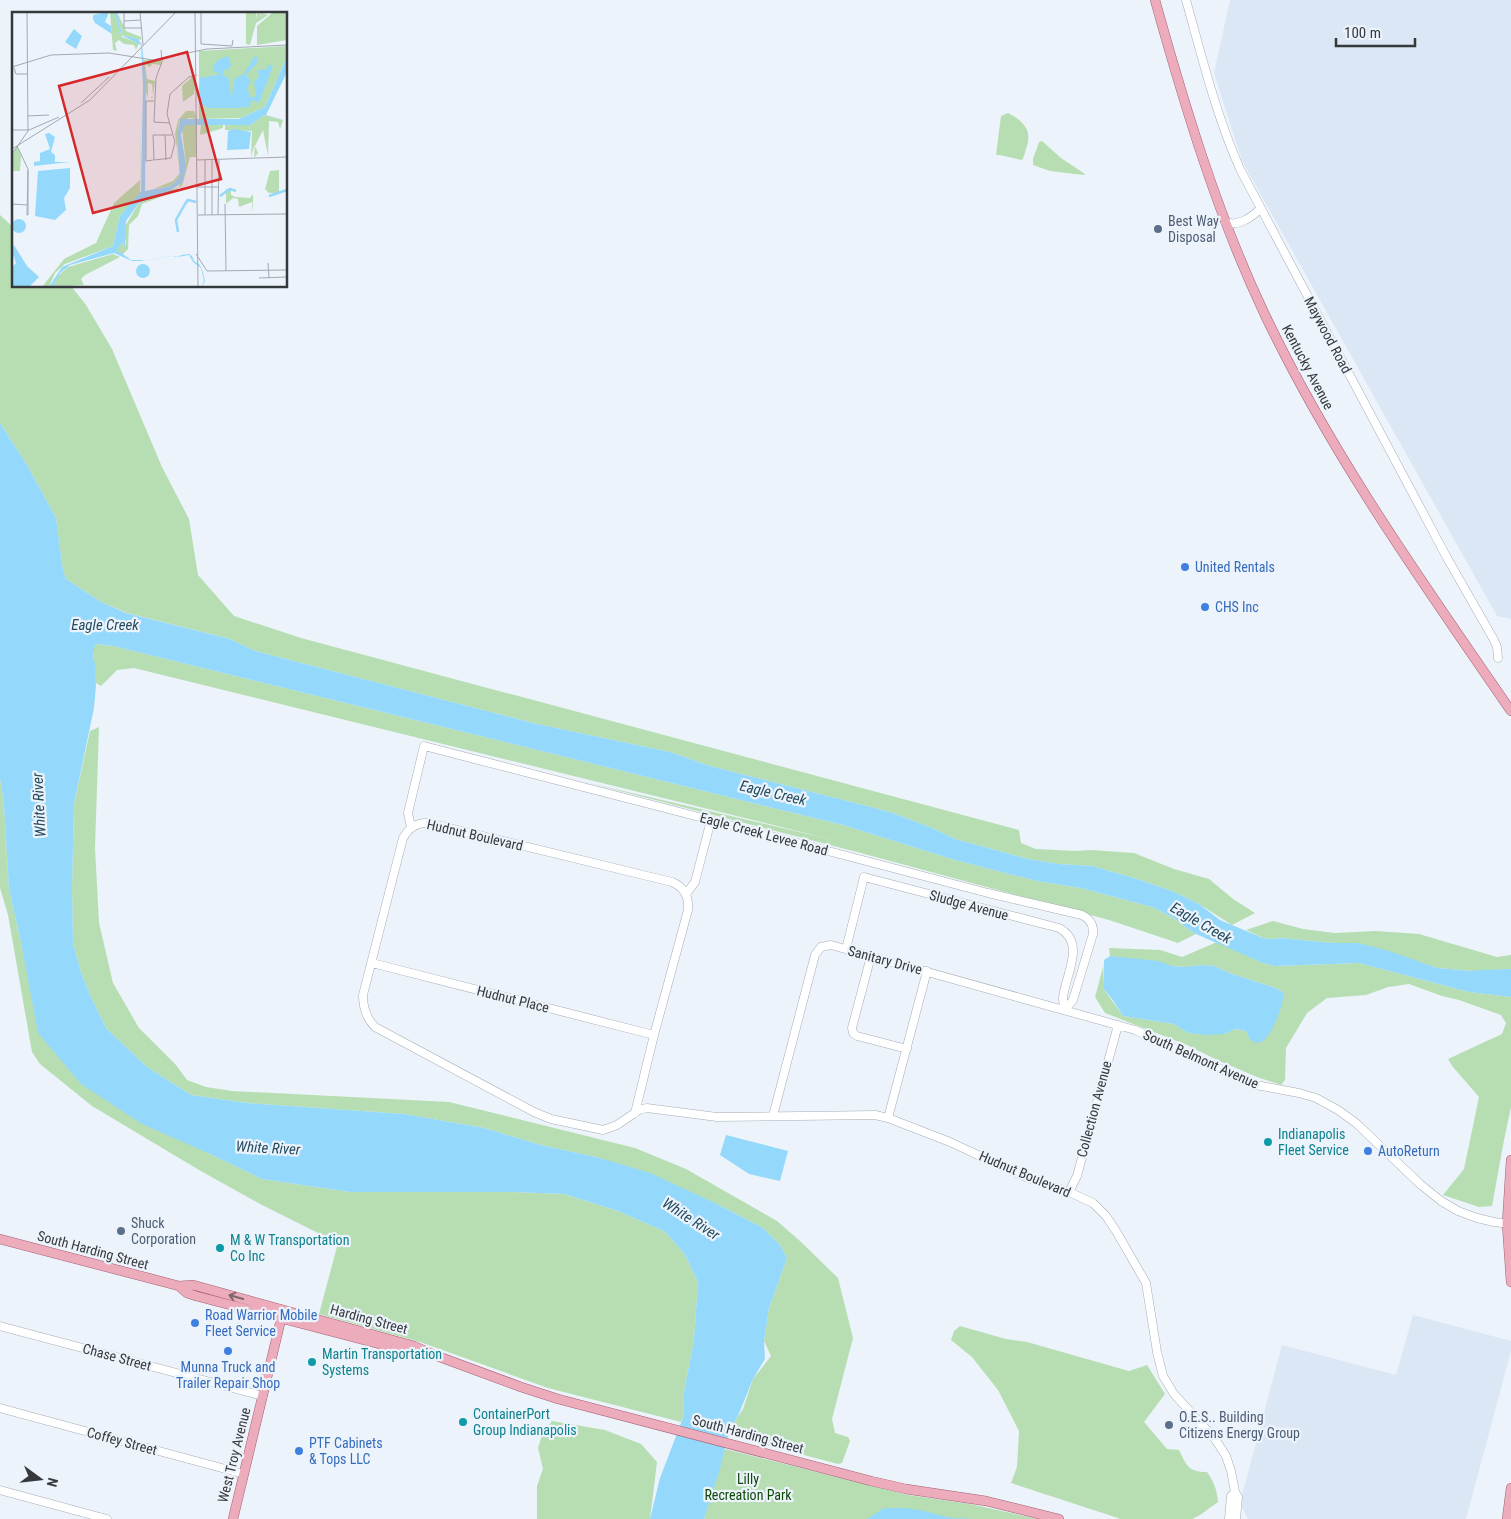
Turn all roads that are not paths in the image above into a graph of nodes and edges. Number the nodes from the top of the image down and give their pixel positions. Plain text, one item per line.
1 (1155, 0) edge
2 (1186, 0) edge
3 (1260, 209) junction
4 (1225, 222) junction
5 (1498, 658) dead end
6 (1511, 711) edge
7 (711, 820) junction
8 (410, 828) junction
9 (686, 894) junction
10 (846, 949) junction
11 (871, 956) junction
12 (372, 963) junction
13 (927, 971) junction
14 (1065, 1010) junction
15 (1118, 1025) junction
16 (654, 1034) junction
17 (907, 1049) junction
18 (635, 1113) junction
19 (773, 1116) junction
20 (888, 1118) junction
21 (1511, 1160) edge
22 (1069, 1192) junction
23 (1509, 1224) edge
24 (0, 1239) edge
25 (1511, 1282) edge
26 (179, 1286) joint
27 (282, 1315) junction
28 (0, 1326) edge
29 (436, 1356) joint
30 (263, 1396) junction
31 (0, 1408) edge
32 (244, 1474) junction
33 (1511, 1488) edge
34 (0, 1490) edge
35 (1235, 1492) junction
36 (107, 1519) edge
37 (233, 1519) edge
38 (1059, 1519) edge
39 (1229, 1519) edge
40 (1236, 1519) edge
41 (1507, 1519) edge

1 - 4 main road, Kentucky Avenue
2 - 3 street, Maywood Road
3 - 4 street
3 - 5 street, Maywood Road
4 - 6 main road, Kentucky Avenue
7 - 8 street, Eagle Creek Levee Road
7 - 9 street
7 - 14 street, Eagle Creek Levee Road
8 - 9 street, Hudnut Boulevard
8 - 12 street, Hudnut Boulevard
9 - 16 street
10 - 11 street, Sanitary Drive
10 - 14 street, Sludge Avenue
10 - 19 street, Sanitary Drive
11 - 13 street, Sanitary Drive
11 - 17 street
12 - 16 street, Hudnut Place
12 - 18 street, Hudnut Boulevard
13 - 14 street, Sanitary Drive
13 - 17 street
14 - 15 street, Sanitary Drive
15 - 22 street, Collection Avenue
15 - 23 street, South Belmont Avenue
16 - 18 street
17 - 20 street
18 - 19 street, Hudnut Boulevard
19 - 20 street, Hudnut Boulevard
20 - 22 street, Hudnut Boulevard
21 - 23 main road
22 - 35 street, Hudnut Boulevard
23 - 25 main road
24 - 26 main road, South Harding Street
26 - 27 main road, Harding Street
27 - 29 main road, Harding Street
27 - 30 main road, West Troy Avenue
28 - 30 street, Chase Street
29 - 38 main road, South Harding Street
30 - 32 main road, West Troy Avenue
31 - 32 street, Coffey Street
32 - 37 main road, West Troy Avenue
33 - 41 main road
34 - 36 street
35 - 39 street, Hudnut Boulevard
35 - 40 street, Hudnut Boulevard

